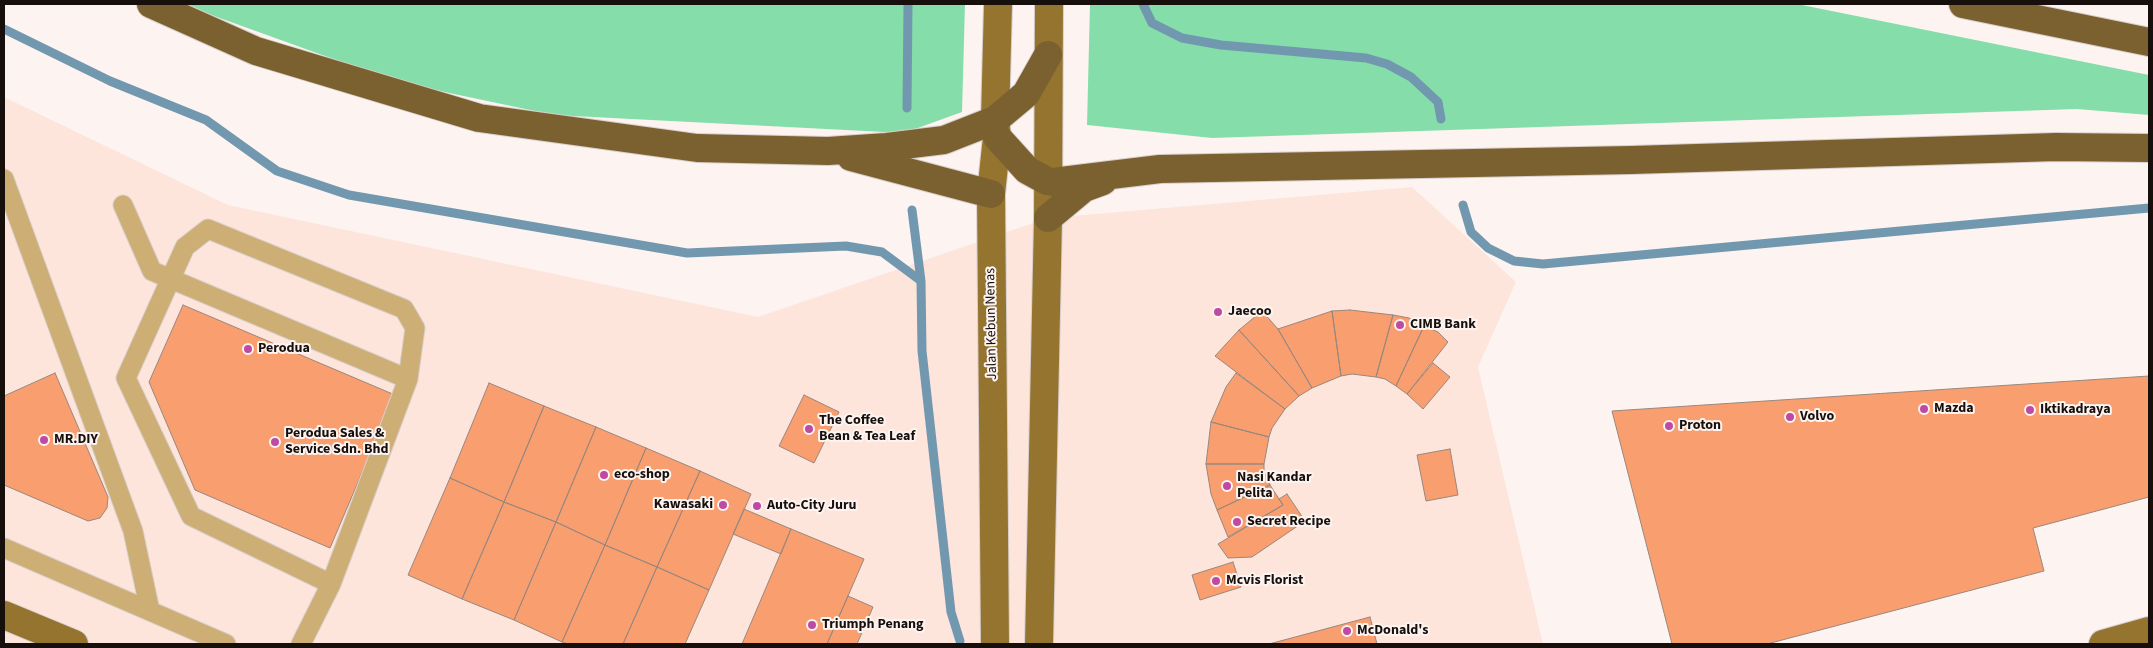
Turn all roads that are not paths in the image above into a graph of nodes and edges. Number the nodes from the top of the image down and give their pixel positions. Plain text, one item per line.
1 (150, 4) edge
2 (998, 4) edge
3 (1049, 4) edge
4 (1963, 4) edge
5 (2149, 42) edge
6 (1048, 55) junction
7 (996, 128) junction
8 (2149, 148) edge
9 (828, 151) junction
10 (1160, 169) junction
11 (4, 179) edge
12 (1047, 181) junction
13 (991, 194) junction
14 (123, 205) dead end
15 (1048, 218) junction
16 (169, 280) junction
17 (408, 379) junction
18 (4, 548) edge
19 (331, 584) junction
20 (150, 611) junction
21 (4, 615) edge
22 (2149, 632) edge
23 (74, 644) edge
24 (226, 644) edge
25 (301, 644) edge
26 (995, 644) edge
27 (1039, 644) edge
28 (2103, 644) edge

1 - 9 highway
2 - 7 main road, Jalan Kebun Nenas
3 - 6 main road
4 - 5 highway
6 - 7 highway
6 - 12 main road
7 - 9 highway
7 - 12 highway
7 - 13 main road, Jalan Kebun Nenas
8 - 10 highway
9 - 13 highway
10 - 12 highway
10 - 15 highway
11 - 20 lane
12 - 15 main road
13 - 26 main road, Jalan Kebun Nenas
14 - 16 lane
15 - 27 main road
16 - 17 lane
16 - 17 lane
16 - 19 lane
17 - 19 lane
18 - 20 lane
19 - 25 lane
20 - 24 lane
21 - 23 main road
22 - 28 main road

